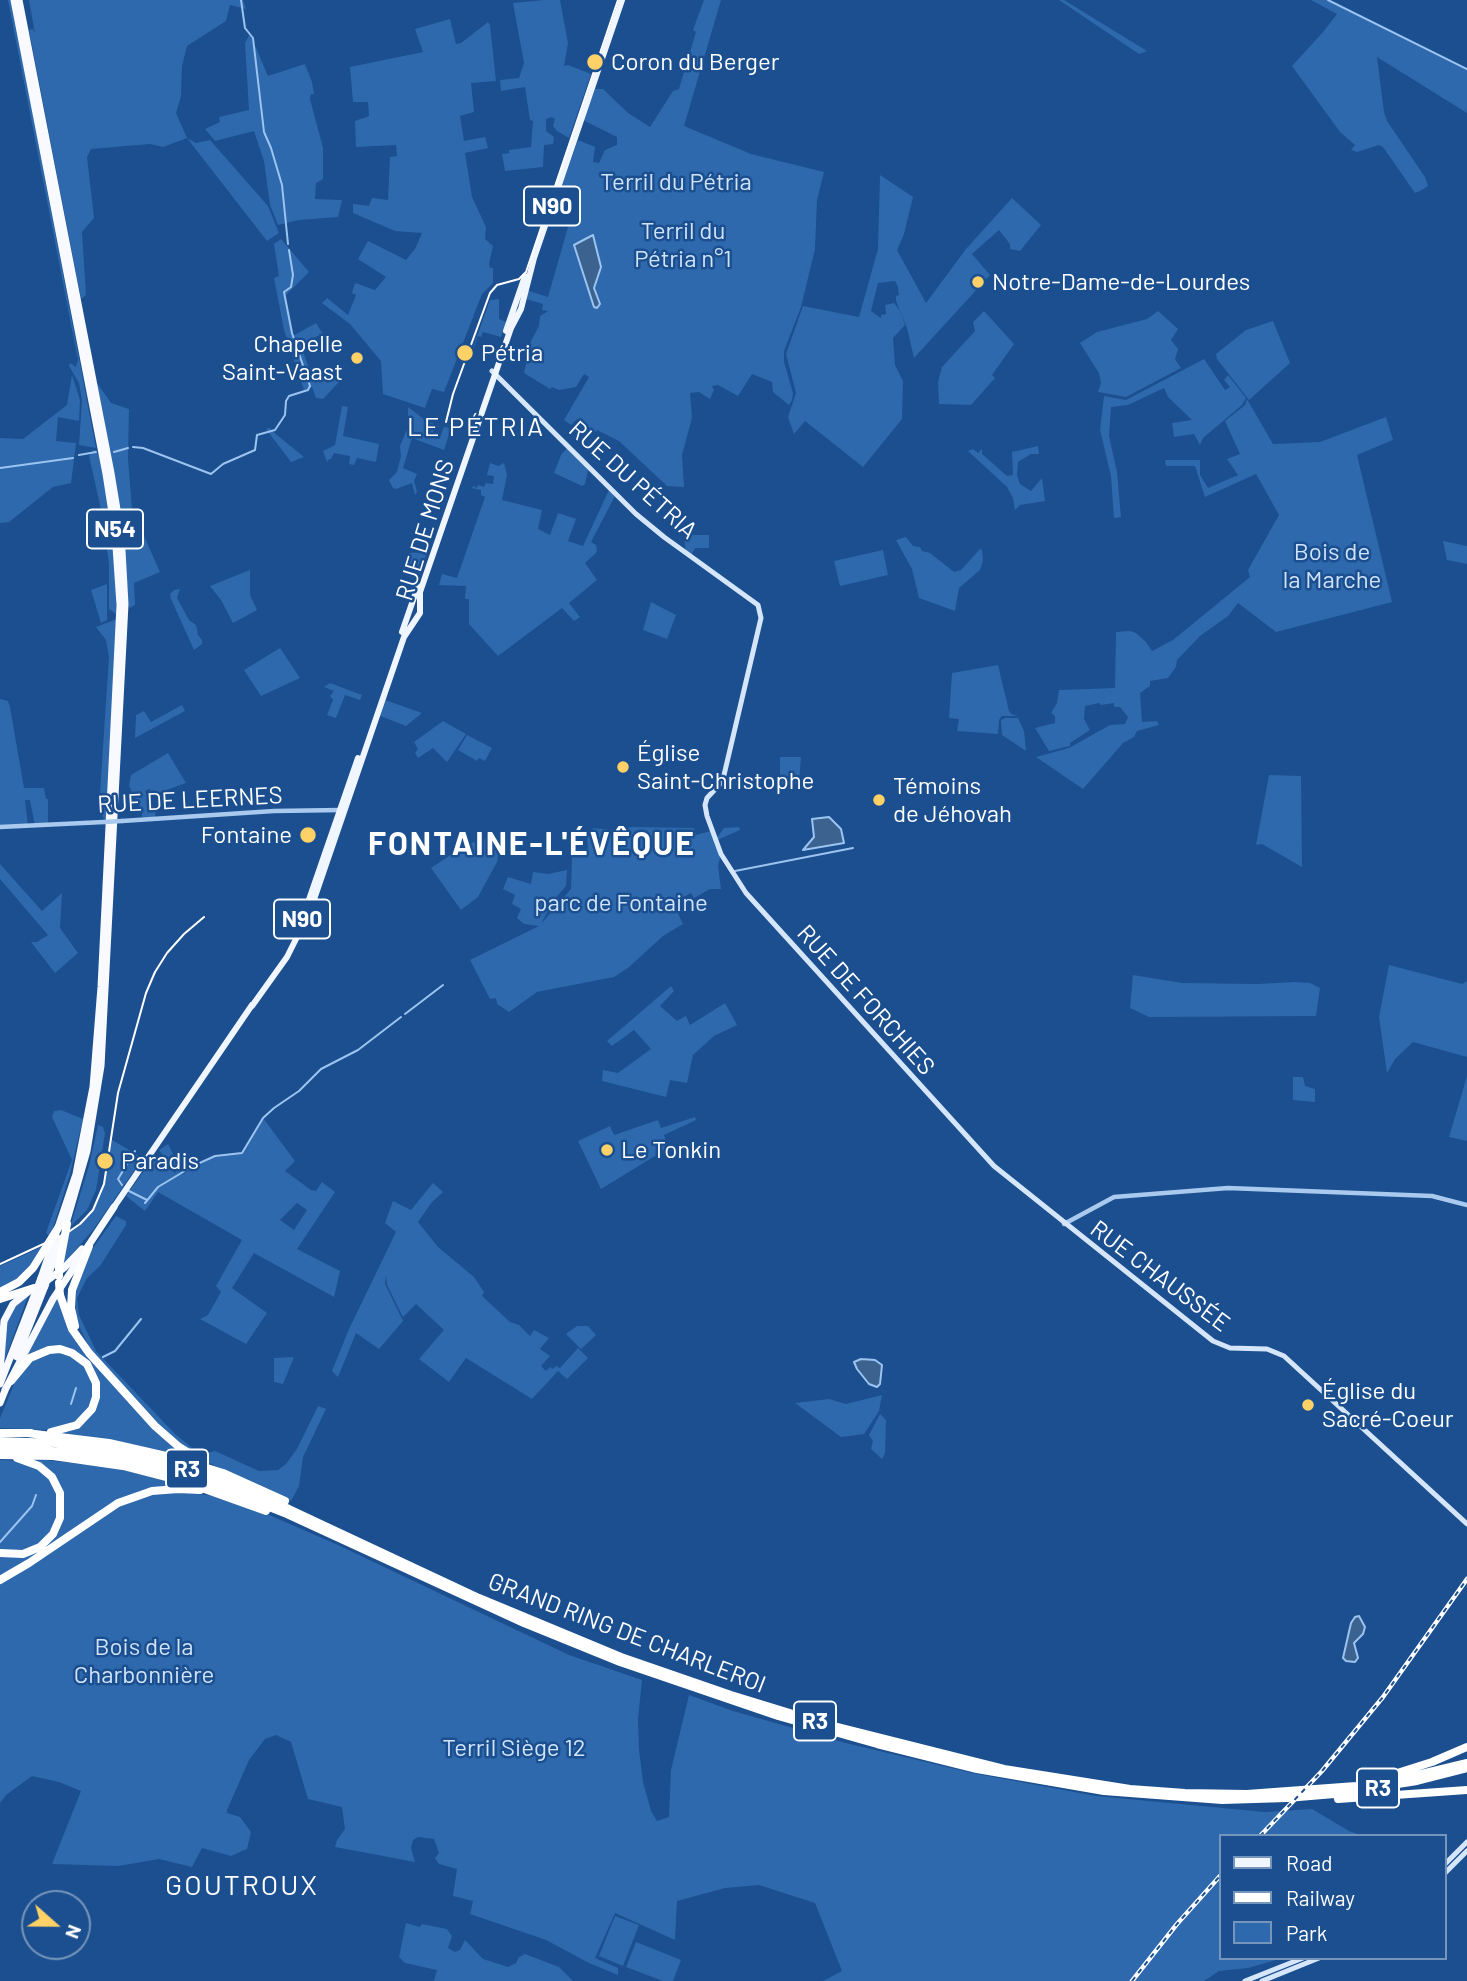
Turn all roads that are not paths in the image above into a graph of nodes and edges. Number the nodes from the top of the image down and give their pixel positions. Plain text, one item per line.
1 (17, 0) edge
2 (622, 0) edge
3 (494, 372) junction
4 (410, 607) junction
5 (419, 608) junction
6 (407, 615) junction
7 (415, 620) junction
8 (705, 809) joint
9 (342, 810) junction
10 (0, 827) edge
11 (1030, 1196) joint
12 (1467, 1205) edge
13 (114, 1207) junction
14 (1064, 1224) junction
15 (63, 1226) junction
16 (89, 1246) junction
17 (57, 1275) junction
18 (35, 1289) junction
19 (0, 1292) edge
20 (0, 1299) edge
21 (80, 1342) junction
22 (0, 1372) edge
23 (11, 1381) junction
24 (3, 1387) edge
25 (0, 1402) edge
26 (0, 1433) edge
27 (27, 1433) junction
28 (0, 1441) edge
29 (0, 1448) edge
30 (0, 1456) edge
31 (223, 1473) junction
32 (215, 1492) junction
33 (1467, 1524) edge
34 (361, 1543) junction
35 (349, 1544) junction
36 (0, 1553) edge
37 (0, 1580) edge
38 (1467, 1747) edge
39 (1467, 1763) edge
40 (1467, 1768) edge
41 (1356, 1786) junction
42 (1467, 1790) edge
43 (1287, 1798) junction
44 (1467, 1842) edge
45 (1467, 1851) edge
46 (1446, 1863) edge
47 (1446, 1872) edge
48 (1298, 1960) edge
49 (1313, 1960) edge
50 (1245, 1981) edge
51 (1262, 1981) edge

1 - 15 highway, N54
2 - 3 main road, RUE DE MONS / N90
3 - 4 main road, RUE DE MONS / N90
3 - 5 main road, RUE DE MONS / N90
3 - 8 main road, RUE DU PÉTRIA
4 - 5 main road
4 - 6 main road, RUE DE MONS / N90
5 - 7 main road, RUE DE MONS / N90
6 - 7 main road
6 - 9 main road, RUE DE MONS / N90
7 - 9 main road, RUE DE MONS / N90
8 - 11 main road, RUE DE FORCHIES
9 - 10 street, RUE DE LEERNES, bridge
9 - 13 main road, N90
11 - 14 main road, RUE CHAUSSÉE
12 - 14 street
13 - 16 highway, N90
13 - 18 highway
14 - 33 main road, RUE CHAUSSÉE
15 - 17 highway
15 - 18 highway, N54, bridge
15 - 19 highway
16 - 21 highway
16 - 23 highway, N90
17 - 21 highway, bridge
17 - 24 highway, bridge
18 - 20 highway
18 - 22 highway
18 - 24 highway, N54
21 - 31 highway
23 - 24 highway, N90
23 - 27 highway
24 - 25 highway, N90
26 - 27 highway
27 - 31 highway
28 - 34 highway, GRAND RING DE CHARLEROI / R3
29 - 35 highway, GRAND RING DE CHARLEROI / R3
30 - 32 highway
30 - 36 highway
31 - 34 highway
32 - 35 highway
32 - 37 highway
34 - 41 highway, GRAND RING DE CHARLEROI / R3
35 - 43 highway, GRAND RING DE CHARLEROI / R3
38 - 41 highway
39 - 41 highway, GRAND RING DE CHARLEROI / R3
40 - 43 highway, GRAND RING DE CHARLEROI / R3
42 - 43 highway
44 - 46 main road
45 - 47 main road
48 - 50 main road
49 - 51 main road

